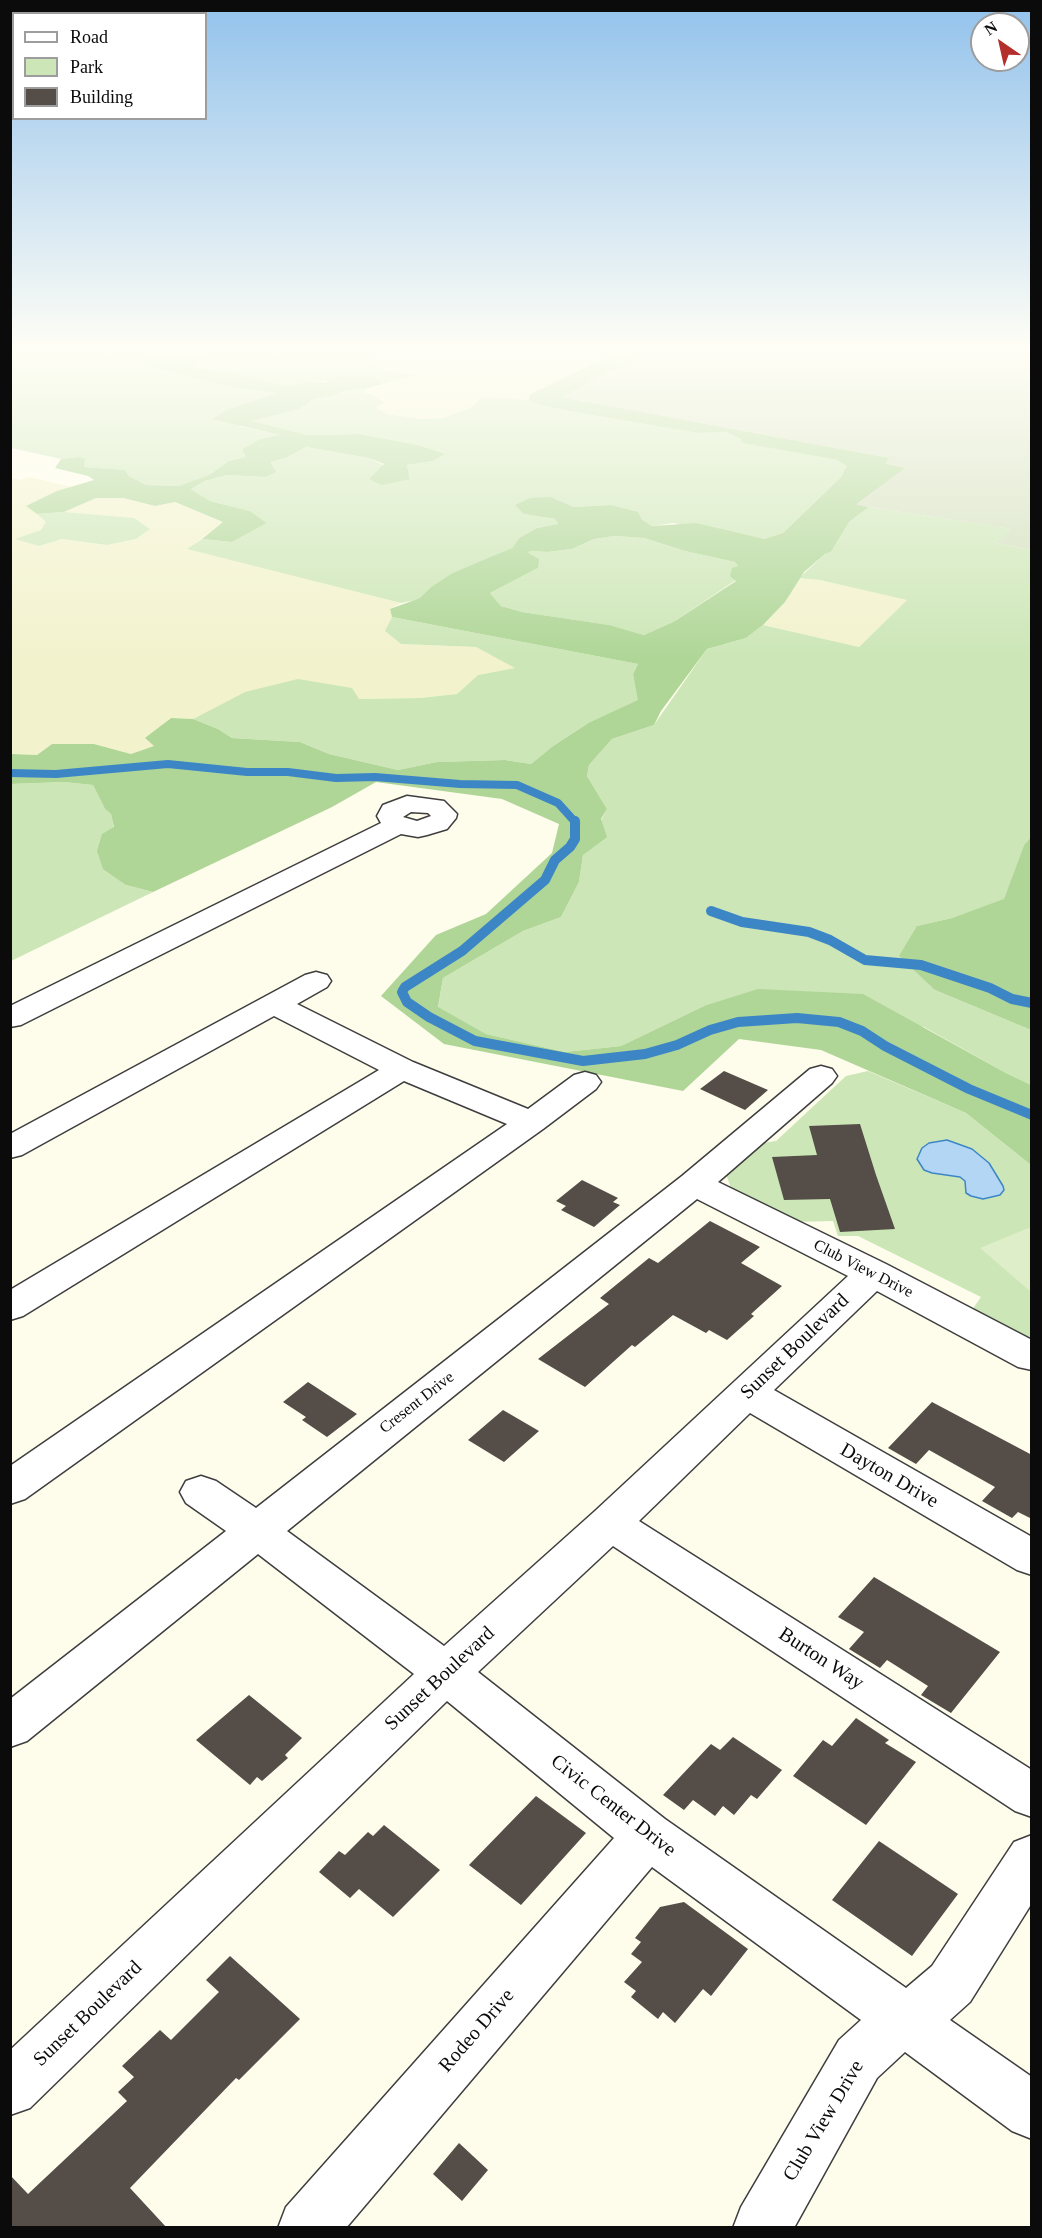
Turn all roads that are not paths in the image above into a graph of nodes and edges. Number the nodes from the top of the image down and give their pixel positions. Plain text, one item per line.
1 (398, 825) dead end
2 (316, 981) dead end
3 (274, 1004) junction
4 (10, 1018) edge
5 (402, 1069) junction
6 (821, 1076) dead end
7 (585, 1082) dead end
8 (531, 1122) junction
9 (10, 1148) edge
10 (694, 1184) junction
11 (873, 1273) junction
12 (10, 1307) edge
13 (1032, 1357) edge
14 (747, 1393) junction
15 (10, 1488) edge
16 (201, 1492) dead end
17 (610, 1523) junction
18 (257, 1531) junction
19 (1032, 1558) edge
20 (446, 1673) junction
21 (10, 1727) edge
22 (1032, 1796) edge
23 (648, 1835) junction
24 (1032, 1858) edge
25 (905, 2021) junction
26 (10, 2088) edge
27 (1032, 2111) edge
28 (307, 2228) edge
29 (762, 2228) edge

1 - 4 street
2 - 3 street
3 - 5 street
3 - 9 street
5 - 8 street
5 - 12 street
6 - 10 street, Cresent Drive
7 - 8 street
8 - 15 street
10 - 11 street, Club View Drive
10 - 18 street, Cresent Drive
11 - 13 street, Club View Drive
11 - 14 street, Sunset Boulevard
14 - 17 street, Sunset Boulevard
14 - 19 street, Dayton Drive
16 - 18 street, Civic Center Drive
17 - 20 street, Sunset Boulevard
17 - 22 street, Burton Way
18 - 20 street, Civic Center Drive
18 - 21 street, Cresent Drive
20 - 23 street, Civic Center Drive
20 - 26 street, Sunset Boulevard
23 - 25 street, Civic Center Drive
23 - 28 street, Rodeo Drive
24 - 25 street, Club View Drive
25 - 27 street, Civic Center Drive
25 - 29 street, Club View Drive

